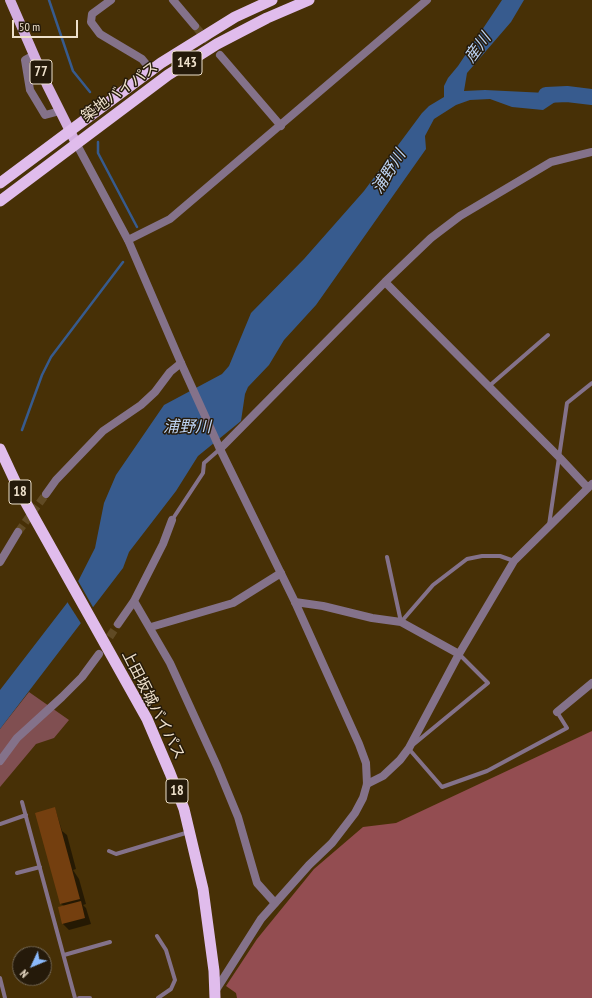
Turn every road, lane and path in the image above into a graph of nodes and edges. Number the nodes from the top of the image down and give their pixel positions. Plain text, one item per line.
1 (10, 0) edge
2 (111, 0) edge
3 (173, 0) edge
4 (272, 0) edge
5 (309, 0) edge
6 (427, 0) edge
7 (195, 26) tunnel mouth
8 (220, 54) tunnel mouth
9 (34, 55) junction
10 (151, 70) junction
11 (60, 111) junction
12 (281, 126) junction
13 (69, 130) junction
14 (76, 143) junction
15 (592, 152) edge
16 (0, 183) edge
17 (0, 201) edge
18 (128, 240) junction
19 (385, 282) junction
20 (548, 335) dead end
21 (181, 363) junction
22 (592, 383) edge
23 (488, 387) junction
24 (220, 446) junction
25 (0, 449) edge
26 (560, 458) junction
27 (590, 486) edge
28 (46, 494) tunnel mouth
29 (172, 520) joint
30 (548, 528) junction
31 (18, 532) tunnel mouth
32 (387, 557) dead end
33 (514, 561) junction
34 (0, 562) edge
35 (281, 573) junction
36 (134, 602) junction
37 (295, 602) junction
38 (401, 622) junction
39 (118, 624) tunnel mouth
40 (151, 627) junction
41 (98, 654) tunnel mouth
42 (459, 654) junction
43 (592, 683) edge
44 (557, 712) joint
45 (408, 748) junction
46 (0, 761) edge
47 (367, 784) junction
48 (22, 802) dead end
49 (26, 814) junction
50 (0, 824) edge
51 (190, 832) junction
52 (109, 851) dead end
53 (40, 867) junction
54 (17, 873) dead end
55 (275, 903) junction
56 (157, 936) dead end
57 (110, 942) dead end
58 (64, 955) junction
59 (0, 978) edge
60 (5, 998) edge
61 (75, 998) edge
62 (79, 998) edge
63 (90, 998) edge
64 (158, 998) edge
65 (210, 998) edge
66 (215, 998) edge

1 - 9 main road, 77
2 - 10 street
3 - 7 street
4 - 10 highway, 築地バイパス / 143
5 - 14 highway, 築地バイパス / 143
6 - 12 street
8 - 12 street
9 - 11 main road, 77
9 - 11 street
10 - 13 highway, 築地バイパス / 143
11 - 13 main road, 77
12 - 18 street
13 - 14 main road, 77
13 - 16 highway, 築地バイパス / 143
14 - 17 highway, 築地バイパス / 143
14 - 18 street
15 - 19 street
18 - 21 street
19 - 23 street
19 - 24 street
20 - 23 lane
21 - 24 street
21 - 28 street
22 - 26 lane
23 - 26 street
24 - 29 lane
24 - 35 street
25 - 51 highway, 上田坂城バイパス / 18
26 - 27 street
26 - 30 lane
27 - 30 street
29 - 36 street
30 - 33 street
31 - 34 street
32 - 38 lane
33 - 38 lane
33 - 42 street
35 - 37 street
35 - 40 street
36 - 39 street
36 - 40 street
37 - 38 street
37 - 47 street
38 - 42 street
40 - 55 street
41 - 46 street
42 - 45 street
42 - 45 lane
43 - 44 street
44 - 45 lane
45 - 47 street
47 - 55 street
48 - 49 lane
49 - 50 lane
49 - 53 lane
51 - 52 lane
51 - 66 highway, 上田坂城バイパス / 18
53 - 54 lane
53 - 58 lane
55 - 65 street
56 - 64 lane
57 - 58 lane
58 - 61 lane
59 - 60 lane
62 - 63 lane

